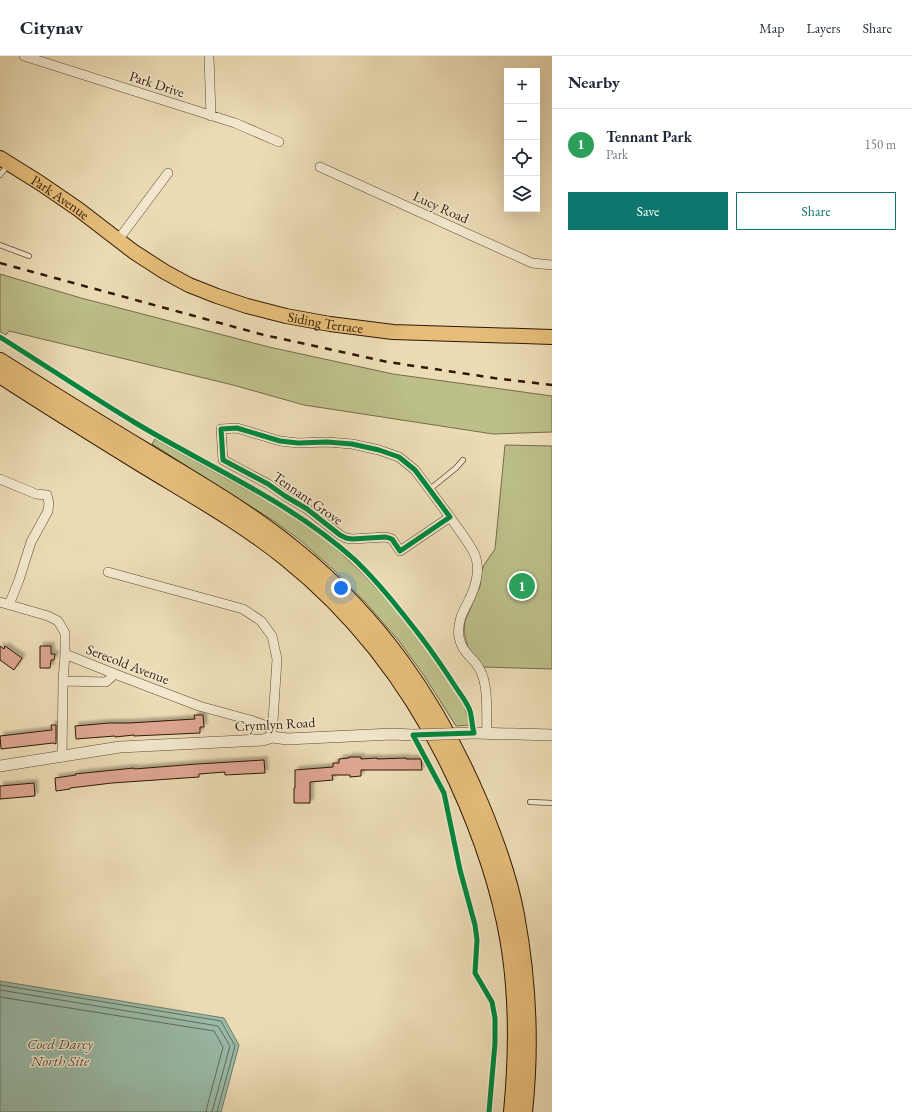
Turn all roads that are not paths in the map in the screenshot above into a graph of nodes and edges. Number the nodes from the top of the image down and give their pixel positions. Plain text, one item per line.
1 (24, 56) edge
2 (209, 56) edge
3 (212, 116) junction
4 (279, 142) dead end
5 (4, 161) edge
6 (320, 167) dead end
7 (168, 173) dead end
8 (0, 175) edge
9 (118, 240) junction
10 (0, 245) edge
11 (28, 256) dead end
12 (552, 266) edge
13 (552, 337) edge
14 (0, 361) edge
15 (0, 376) edge
16 (463, 460) dead end
17 (0, 479) edge
18 (430, 489) junction
19 (450, 517) junction
20 (108, 572) dead end
21 (5, 603) edge
22 (65, 654) junction
23 (115, 674) junction
24 (63, 681) junction
25 (267, 726) junction
26 (487, 733) junction
27 (552, 734) edge
28 (272, 737) junction
29 (62, 756) junction
30 (0, 766) edge
31 (530, 802) dead end
32 (552, 803) edge
33 (512, 1112) edge
34 (524, 1112) edge

1 - 3 street, Park Drive
2 - 3 street
3 - 4 street, Park Drive
5 - 8 lane
5 - 9 main road, Park Avenue
6 - 12 street, Lucy Road
7 - 9 street
9 - 13 main road, Siding Terrace
10 - 11 lane
14 - 34 highway
15 - 33 highway
16 - 18 lane
17 - 21 street
18 - 19 street, Tennant Grove
18 - 19 street, Tennant Grove
19 - 26 street
20 - 25 street
21 - 22 street
22 - 23 street, Serecold Avenue
22 - 24 street, Serecold Avenue
23 - 24 street
23 - 25 street, Serecold Avenue
24 - 29 street, Serecold Avenue
25 - 28 street
26 - 27 street, Crymlyn Road
26 - 28 street, Crymlyn Road, bridge
28 - 29 street, Crymlyn Road
29 - 30 street, Crymlyn Road
31 - 32 lane

